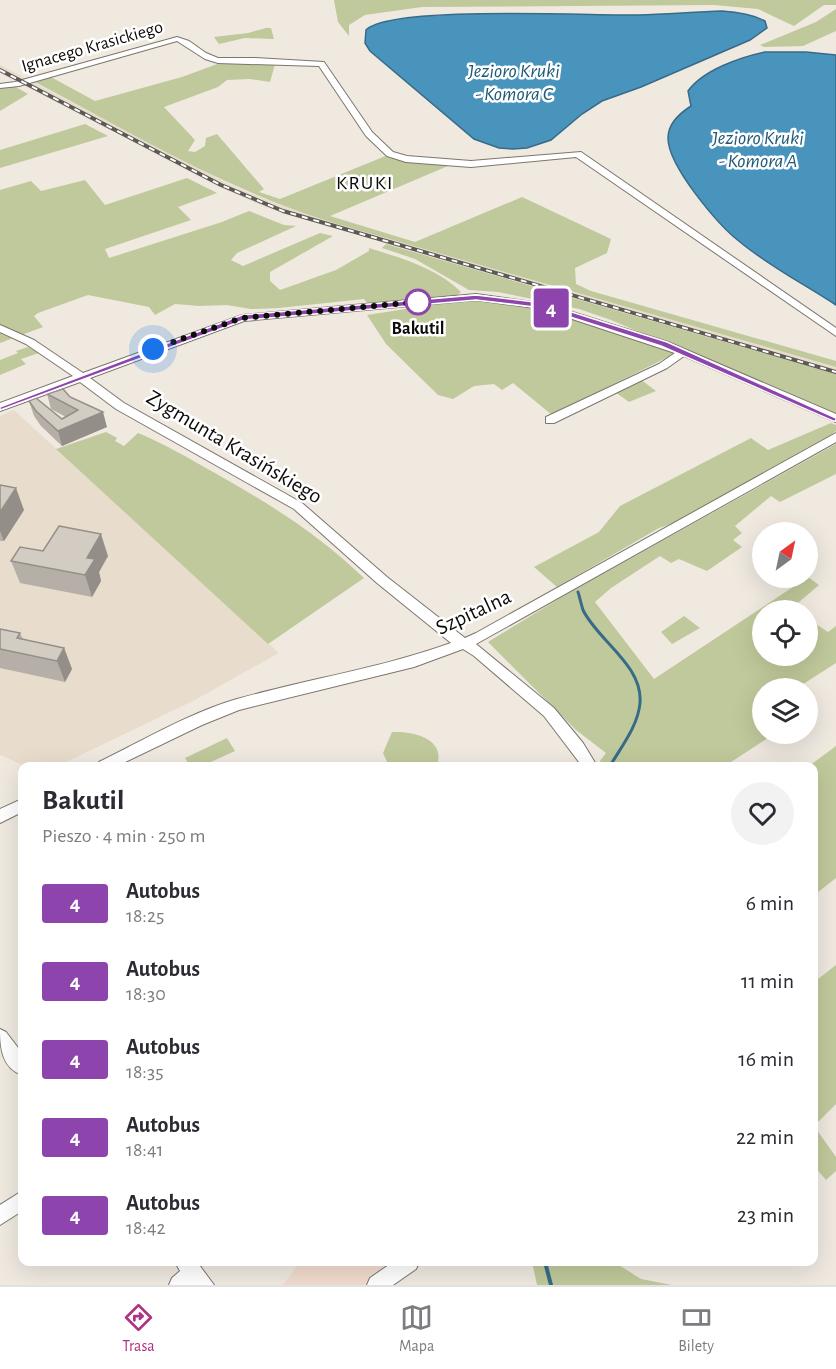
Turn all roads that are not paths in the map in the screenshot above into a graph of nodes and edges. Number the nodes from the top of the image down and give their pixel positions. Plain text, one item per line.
1 (0, 86) edge
2 (0, 328) edge
3 (836, 333) edge
4 (684, 351) junction
5 (80, 377) junction
6 (0, 407) edge
7 (836, 418) edge
8 (549, 420) dead end
9 (836, 437) edge
10 (464, 644) junction
11 (112, 762) edge
12 (587, 762) edge
13 (18, 807) edge
14 (0, 816) edge
15 (0, 1038) edge
16 (18, 1061) edge
17 (18, 1203) edge
18 (0, 1216) edge
19 (403, 1266) edge
20 (194, 1273) edge
21 (179, 1285) edge
22 (377, 1285) edge

1 - 3 street, Ignacego Krasickiego
2 - 5 street, Zygmunta Krasińskiego
4 - 5 street
4 - 7 street
4 - 8 street
5 - 6 street
5 - 10 street, Zygmunta Krasińskiego
9 - 10 street, Szpitalna
10 - 11 street, Szpitalna
10 - 12 street, Zygmunta Krasińskiego
13 - 14 street
15 - 16 street
17 - 18 street
19 - 22 street
20 - 21 street

